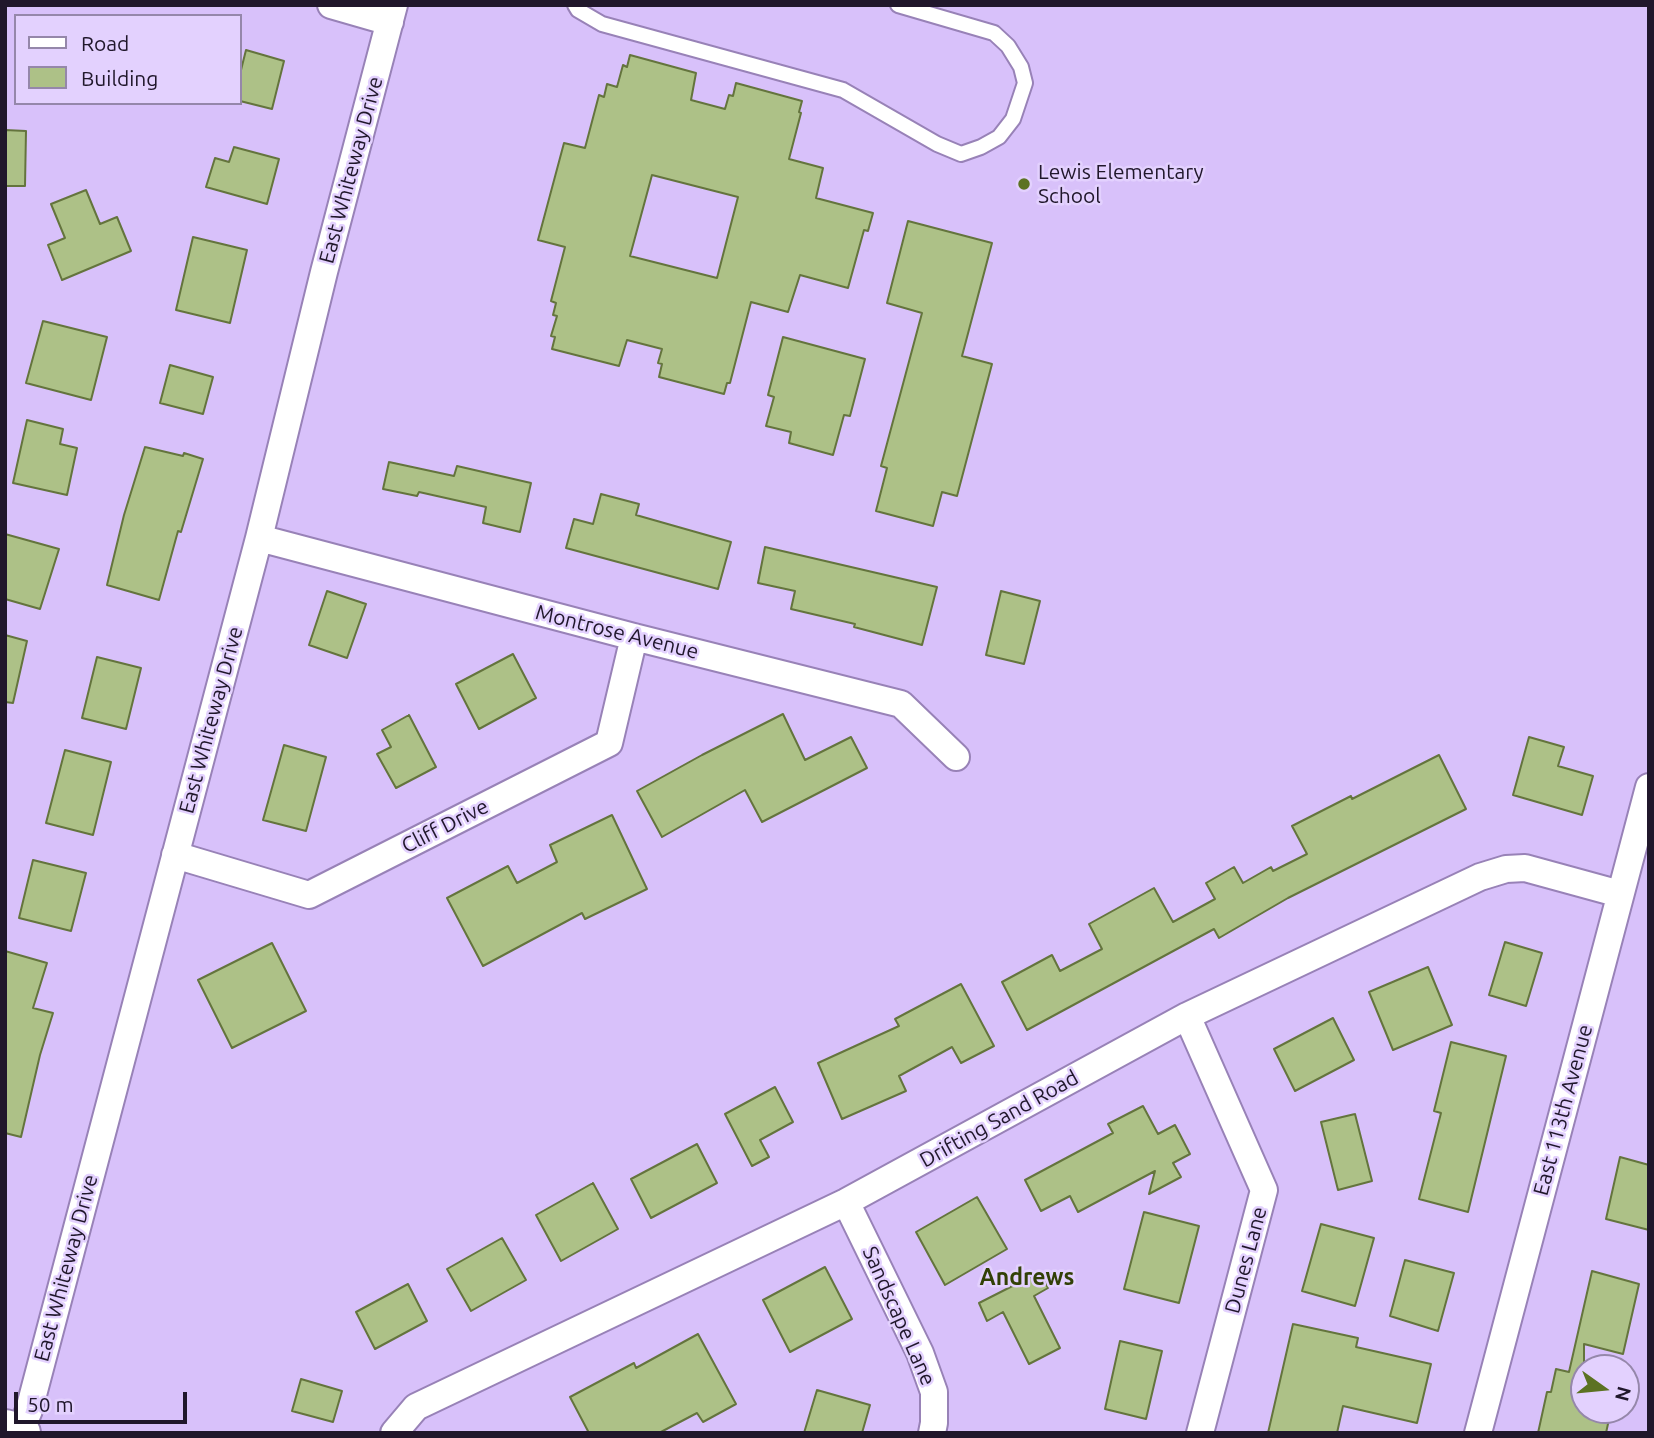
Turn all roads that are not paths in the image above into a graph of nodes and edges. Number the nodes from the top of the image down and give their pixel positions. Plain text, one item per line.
1 (331, 5) edge
2 (575, 5) edge
3 (898, 5) edge
4 (392, 14) edge
5 (259, 538) junction
6 (634, 637) junction
7 (956, 757) dead end
8 (1649, 787) edge
9 (175, 855) junction
10 (1620, 894) junction
11 (1187, 1016) junction
12 (846, 1202) junction
13 (5, 1429) edge
14 (20, 1433) edge
15 (394, 1433) edge
16 (932, 1433) edge
17 (1200, 1433) edge
18 (1478, 1433) edge

1 - 4 street
2 - 3 lane
4 - 5 street, East Whiteway Drive
5 - 6 street, Montrose Avenue
5 - 9 street, East Whiteway Drive
6 - 7 street, Montrose Avenue
6 - 9 street, Cliff Drive
8 - 10 street, East 113th Avenue
9 - 14 street, East Whiteway Drive
10 - 11 street, Drifting Sand Road
10 - 18 street, East 113th Avenue
11 - 12 street, Drifting Sand Road
11 - 17 street, Dunes Lane
12 - 15 street, Drifting Sand Road
12 - 16 street, Sandscape Lane
13 - 14 street

